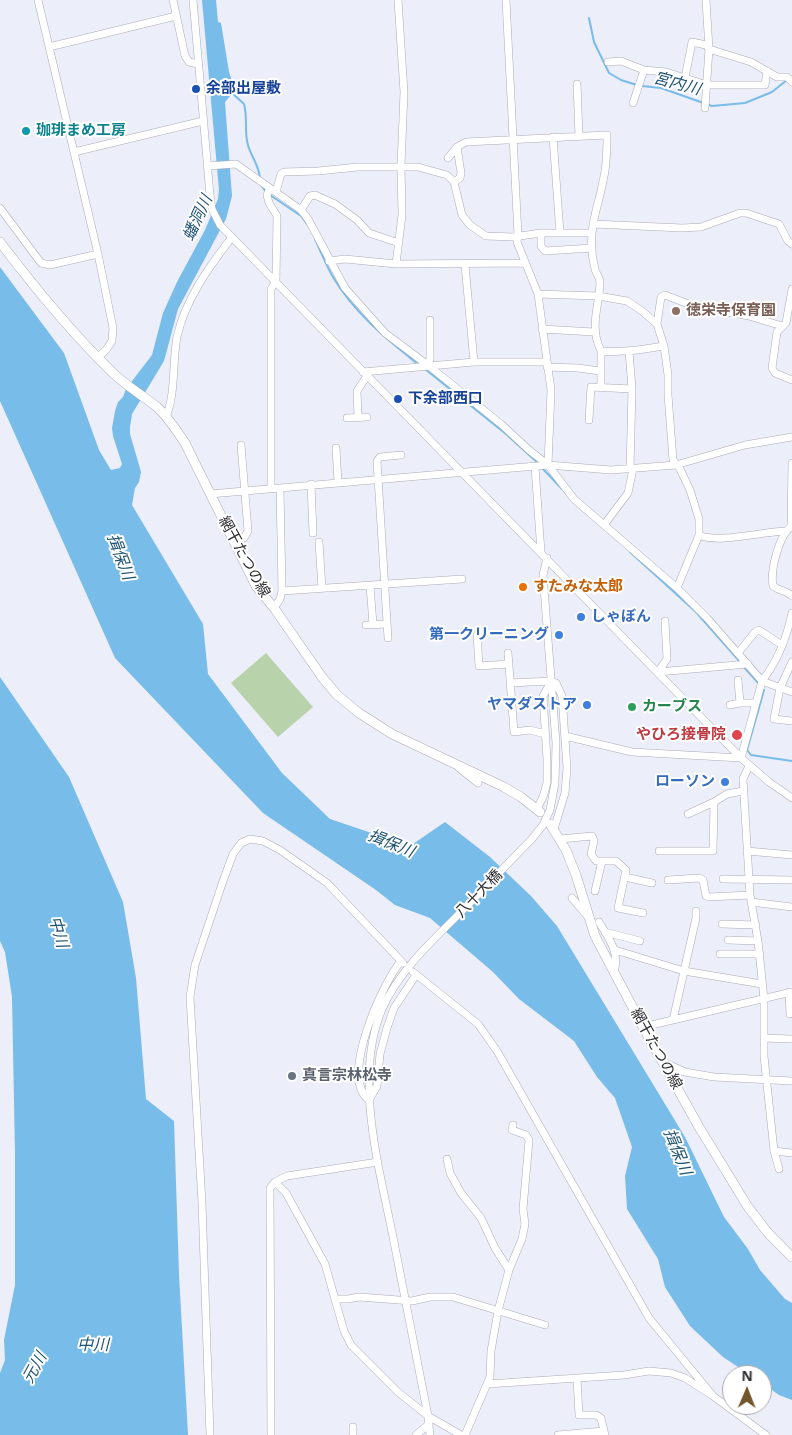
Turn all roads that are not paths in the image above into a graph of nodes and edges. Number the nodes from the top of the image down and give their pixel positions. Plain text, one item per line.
1 (38, 0) edge
2 (173, 0) edge
3 (193, 0) edge
4 (398, 0) edge
5 (506, 0) edge
6 (706, 0) edge
7 (176, 16) junction
8 (49, 47) junction
9 (709, 49) junction
10 (608, 62) dead end
11 (198, 64) junction
12 (644, 70) junction
13 (767, 71) junction
14 (685, 78) junction
15 (790, 80) edge
16 (577, 84) dead end
17 (707, 85) junction
18 (633, 103) dead end
19 (705, 105) dead end
20 (203, 121) junction
21 (579, 136) junction
22 (553, 137) junction
23 (514, 139) junction
24 (457, 146) junction
25 (74, 152) junction
26 (448, 158) dead end
27 (207, 166) junction
28 (401, 166) junction
29 (454, 182) junction
30 (273, 190) junction
31 (0, 208) edge
32 (301, 210) junction
33 (593, 224) junction
34 (541, 233) junction
35 (560, 233) junction
36 (592, 233) junction
37 (518, 235) junction
38 (232, 237) junction
39 (0, 242) edge
40 (399, 243) junction
41 (792, 244) edge
42 (592, 248) junction
43 (98, 254) junction
44 (329, 261) junction
45 (525, 263) junction
46 (396, 264) junction
47 (466, 265) junction
48 (276, 281) junction
49 (792, 289) edge
50 (538, 294) junction
51 (598, 296) junction
52 (430, 320) dead end
53 (657, 324) junction
54 (782, 326) junction
55 (542, 329) junction
56 (594, 332) junction
57 (664, 346) junction
58 (601, 351) junction
59 (629, 351) junction
60 (98, 358) junction
61 (474, 362) junction
62 (547, 365) junction
63 (427, 366) junction
64 (600, 371) junction
65 (365, 374) junction
66 (792, 380) edge
67 (601, 388) junction
68 (632, 389) junction
69 (166, 417) junction
70 (358, 417) junction
71 (367, 417) dead end
72 (347, 418) dead end
73 (589, 420) dead end
74 (792, 437) edge
75 (241, 445) dead end
76 (336, 448) dead end
77 (401, 455) dead end
78 (792, 463) edge
79 (548, 465) junction
80 (676, 465) junction
81 (535, 467) junction
82 (631, 469) junction
83 (463, 473) junction
84 (378, 479) junction
85 (338, 482) junction
86 (312, 484) junction
87 (271, 488) junction
88 (280, 488) junction
89 (245, 491) junction
90 (210, 494) junction
91 (604, 525) junction
92 (789, 531) edge
93 (313, 532) dead end
94 (699, 535) junction
95 (233, 542) junction
96 (319, 542) dead end
97 (541, 552) junction
98 (547, 558) junction
99 (462, 579) dead end
100 (385, 585) junction
101 (370, 586) junction
102 (322, 588) junction
103 (677, 588) junction
104 (282, 591) junction
105 (792, 596) edge
106 (274, 608) junction
107 (792, 613) edge
108 (665, 621) dead end
109 (387, 624) junction
110 (477, 635) dead end
111 (388, 638) dead end
112 (782, 645) junction
113 (508, 653) dead end
114 (738, 653) junction
115 (792, 662) edge
116 (509, 664) junction
117 (744, 665) junction
118 (658, 672) junction
119 (738, 680) dead end
120 (551, 681) junction
121 (762, 681) junction
122 (510, 683) junction
123 (780, 688) junction
124 (792, 692) edge
125 (740, 703) junction
126 (756, 703) junction
127 (730, 705) dead end
128 (792, 721) edge
129 (545, 734) junction
130 (565, 736) junction
131 (740, 758) junction
132 (446, 759) junction
133 (749, 766) junction
134 (478, 783) dead end
135 (743, 792) junction
136 (792, 798) edge
137 (714, 802) junction
138 (538, 811) joint
139 (688, 814) dead end
140 (552, 826) joint
141 (560, 839) junction
142 (747, 851) junction
143 (659, 852) dead end
144 (792, 855) edge
145 (602, 861) junction
146 (625, 877) junction
147 (749, 878) junction
148 (723, 879) dead end
149 (668, 880) dead end
150 (792, 880) edge
151 (652, 883) dead end
152 (595, 891) dead end
153 (572, 898) dead end
154 (750, 899) junction
155 (792, 907) edge
156 (696, 911) dead end
157 (643, 913) dead end
158 (590, 919) junction
159 (599, 922) dead end
160 (722, 924) dead end
161 (756, 925) junction
162 (605, 932) junction
163 (728, 940) dead end
164 (640, 941) dead end
165 (758, 941) junction
166 (615, 950) junction
167 (720, 954) dead end
168 (760, 954) junction
169 (684, 970) junction
170 (614, 972) junction
171 (762, 984) junction
172 (791, 992) edge
173 (764, 999) junction
174 (790, 1014) dead end
175 (673, 1020) junction
176 (643, 1027) junction
177 (764, 1038) junction
178 (792, 1039) edge
179 (662, 1062) junction
180 (766, 1080) junction
181 (792, 1081) edge
182 (369, 1100) junction
183 (513, 1126) dead end
184 (774, 1151) junction
185 (792, 1153) edge
186 (447, 1159) dead end
187 (378, 1162) junction
188 (779, 1169) dead end
189 (275, 1182) junction
190 (792, 1258) edge
191 (509, 1270) junction
192 (336, 1299) junction
193 (405, 1300) junction
194 (498, 1311) junction
195 (545, 1325) dead end
196 (577, 1379) junction
197 (487, 1384) junction
198 (714, 1396) junction
199 (428, 1420) junction
200 (604, 1433) edge
201 (210, 1435) edge
202 (271, 1435) edge
203 (416, 1435) edge
204 (430, 1435) edge
205 (461, 1435) edge
206 (465, 1435) edge
207 (558, 1435) edge
208 (766, 1435) edge

1 - 8 street
2 - 7 street
3 - 11 street
4 - 28 street
5 - 23 street
6 - 9 street
7 - 8 street
7 - 11 street
8 - 25 street
9 - 13 street
9 - 14 street
9 - 17 street
10 - 12 street
11 - 20 street
12 - 14 street
12 - 18 street
13 - 15 street
13 - 17 street
14 - 17 street
16 - 21 street
17 - 19 street
20 - 25 street
20 - 27 street
21 - 22 street
21 - 33 street
22 - 23 street
22 - 35 street
23 - 24 street
23 - 37 street
24 - 26 street
24 - 29 street
25 - 43 street
27 - 30 street
27 - 38 street
28 - 29 street
28 - 30 street
28 - 40 street
29 - 37 street
30 - 32 street
30 - 48 street
31 - 43 street
32 - 40 street
32 - 44 street
33 - 36 street
33 - 41 street
34 - 35 street
34 - 37 street
34 - 42 street
35 - 36 street
36 - 42 street
37 - 45 street
38 - 48 street
38 - 69 street
39 - 60 main road, 網干たつの線
40 - 46 street
42 - 51 street
43 - 60 street
44 - 46 street
44 - 63 street
45 - 47 street
45 - 50 street
46 - 47 street
47 - 61 street
48 - 65 street
48 - 87 street
49 - 54 street
50 - 51 street
50 - 55 street
51 - 53 street
51 - 56 street
52 - 63 street
53 - 54 street
53 - 57 street
54 - 66 street
55 - 56 street
55 - 62 street
56 - 58 street
57 - 59 street
57 - 80 street
58 - 59 street
58 - 64 street
59 - 68 street
60 - 69 main road, 網干たつの線
61 - 62 street
61 - 63 street
62 - 64 street
62 - 79 street
63 - 65 street
63 - 79 street
64 - 67 street
65 - 70 street
65 - 83 street
67 - 68 street
67 - 73 street
68 - 82 street
69 - 90 main road, 網干たつの線
70 - 71 street
70 - 72 street
74 - 80 street
75 - 89 street
76 - 85 street
77 - 84 street
78 - 92 street
79 - 81 street
79 - 82 street
79 - 91 street
80 - 82 street
80 - 94 street
81 - 83 street
81 - 97 street
82 - 91 street
83 - 84 street
83 - 97 street
84 - 85 street
84 - 100 street
85 - 86 street
86 - 88 street
86 - 93 street
87 - 88 street
87 - 89 street
88 - 104 street
89 - 90 street
89 - 95 street
90 - 95 main road, 網干たつの線
91 - 103 street
92 - 94 street
92 - 105 street
94 - 103 street
95 - 106 main road, 網干たつの線
96 - 102 street
97 - 98 street
98 - 118 street
98 - 120 street, 八十大橋
99 - 100 street
100 - 101 street
100 - 109 street
101 - 102 street
101 - 109 street
102 - 104 street
103 - 114 street
104 - 106 street
106 - 132 main road, 網干たつの線
107 - 112 street
108 - 118 street
109 - 111 street
110 - 116 street
112 - 114 street
112 - 121 street
113 - 116 street
114 - 117 street
115 - 123 street
116 - 122 street
117 - 118 street
117 - 121 street
118 - 131 street
119 - 125 street
120 - 122 street
120 - 129 street
120 - 130 street
120 - 182 street, 八十大橋
121 - 123 street
121 - 126 street
122 - 129 street
123 - 124 street
123 - 128 street
125 - 126 street
125 - 127 street
126 - 131 street
129 - 138 street
130 - 131 street
130 - 140 street
131 - 133 street
132 - 134 street
132 - 138 main road, 網干たつの線
133 - 135 street
133 - 136 street
135 - 137 street
135 - 142 street
137 - 139 street
137 - 143 street
140 - 141 main road, 網干たつの線
141 - 145 street
141 - 158 main road, 網干たつの線
142 - 144 street
142 - 147 street
145 - 146 street
145 - 152 street
146 - 151 street
146 - 157 street
147 - 148 street
147 - 150 street
147 - 154 street
149 - 154 street
153 - 158 street
154 - 155 street
154 - 161 street
156 - 169 street
158 - 170 main road, 網干たつの線
159 - 162 street
160 - 161 street
161 - 165 street
162 - 164 street
162 - 166 street
163 - 165 street
165 - 168 street
166 - 169 street
166 - 170 street
167 - 168 street
168 - 171 street
169 - 171 street
169 - 175 street
170 - 176 main road, 網干たつの線
171 - 173 street
172 - 173 street
172 - 174 street
173 - 175 street
173 - 177 street
175 - 176 street
176 - 179 main road, 網干たつの線
177 - 178 street
177 - 180 street
179 - 180 street
179 - 190 main road, 網干たつの線
180 - 181 street
180 - 184 street
182 - 187 street
182 - 198 street
182 - 201 street
183 - 191 street
184 - 185 street
184 - 188 street
186 - 191 street
187 - 189 street
187 - 193 street
189 - 192 street
189 - 202 street
191 - 194 street
192 - 193 street
192 - 199 street
193 - 194 street
193 - 199 street
194 - 195 street
194 - 197 street
196 - 197 street
196 - 198 street
196 - 200 street
197 - 206 street
198 - 208 street
199 - 203 street
199 - 204 street
199 - 205 street
200 - 207 street

